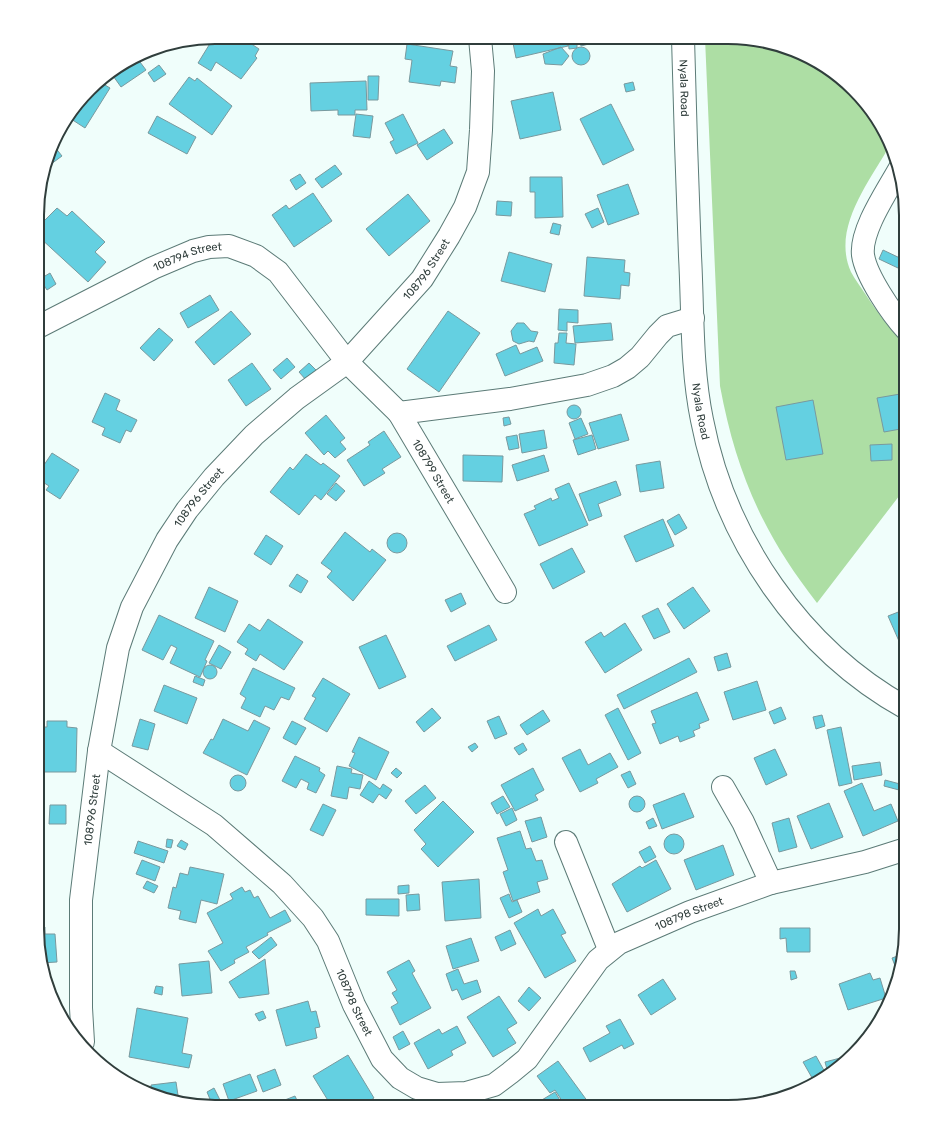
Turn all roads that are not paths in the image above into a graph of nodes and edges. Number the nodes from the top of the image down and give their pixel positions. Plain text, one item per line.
1 (481, 44) edge
2 (683, 44) edge
3 (895, 178) edge
4 (693, 318) junction
5 (899, 319) edge
6 (44, 324) edge
7 (347, 362) junction
8 (399, 413) junction
9 (505, 592) dead end
10 (899, 704) edge
11 (99, 751) junction
12 (723, 787) dead end
13 (566, 842) dead end
14 (899, 851) edge
15 (771, 883) junction
16 (609, 949) junction
17 (83, 1038) edge

1 - 7 street, 108796 Street
2 - 4 street, Nyala Road
3 - 5 street
4 - 8 street
4 - 10 street, Nyala Road
6 - 7 street, 108794 Street
7 - 8 street, 108799 Street
7 - 11 street, 108796 Street
8 - 9 street, 108799 Street
11 - 16 street, 108798 Street
11 - 17 street, 108796 Street
12 - 15 street
13 - 16 street
14 - 15 street, 108798 Street
15 - 16 street, 108798 Street

